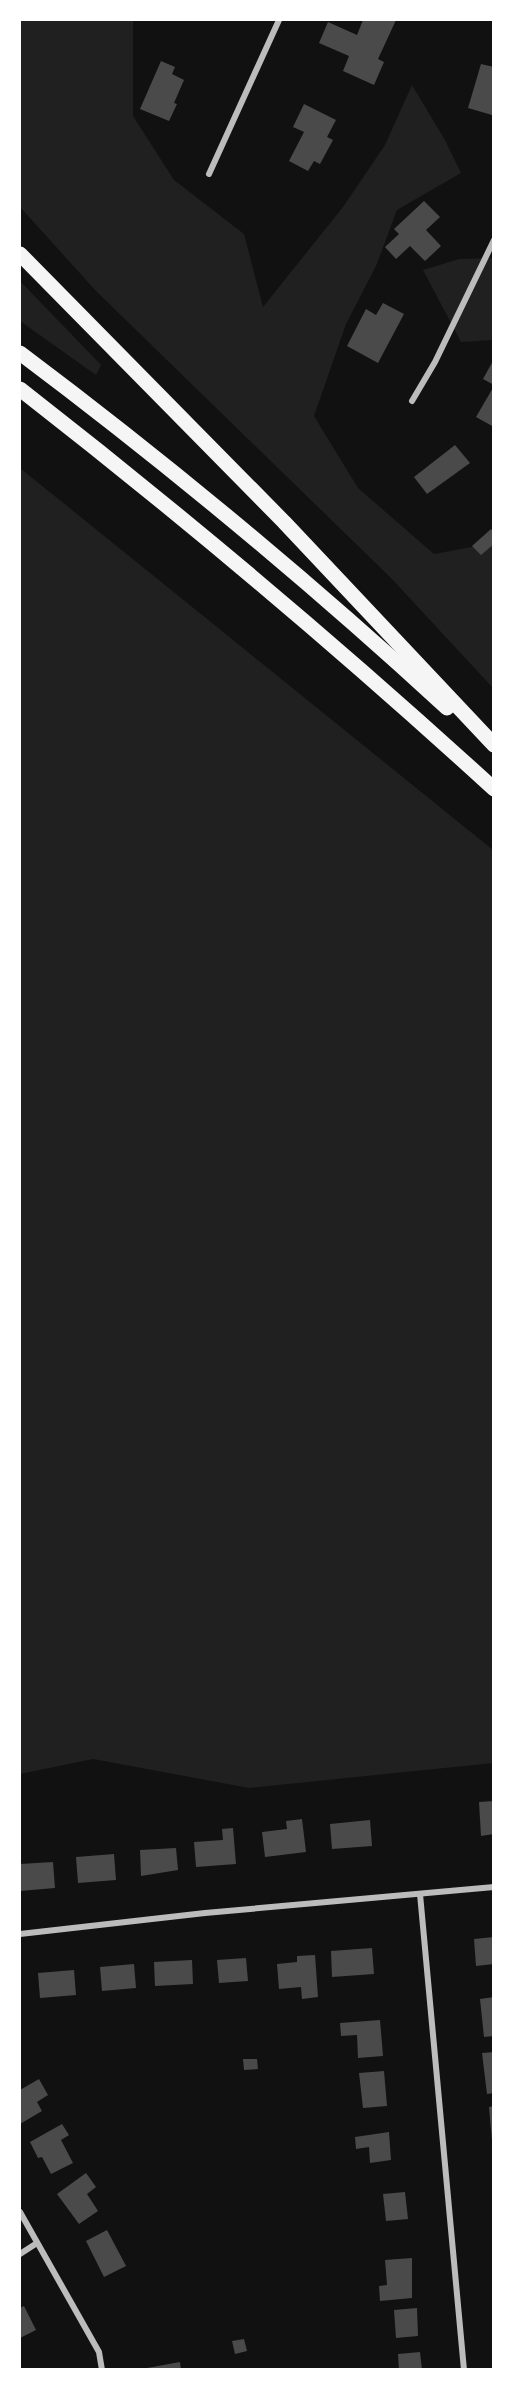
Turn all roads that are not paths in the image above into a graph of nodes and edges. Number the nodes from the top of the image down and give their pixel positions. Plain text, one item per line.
1 (279, 20) edge
2 (209, 174) dead end
3 (494, 240) edge
4 (20, 254) edge
5 (20, 353) edge
6 (20, 389) edge
7 (412, 401) dead end
8 (494, 745) edge
9 (494, 751) edge
10 (494, 789) edge
11 (494, 1887) edge
12 (420, 1894) junction
13 (20, 1934) edge
14 (20, 2212) edge
15 (37, 2243) junction
16 (20, 2254) edge
17 (102, 2370) edge
18 (464, 2370) edge

1 - 2 street
3 - 7 street
4 - 8 highway
5 - 9 highway
6 - 10 highway
11 - 12 street
12 - 13 street
12 - 18 street
14 - 15 street
15 - 16 street
15 - 17 street

